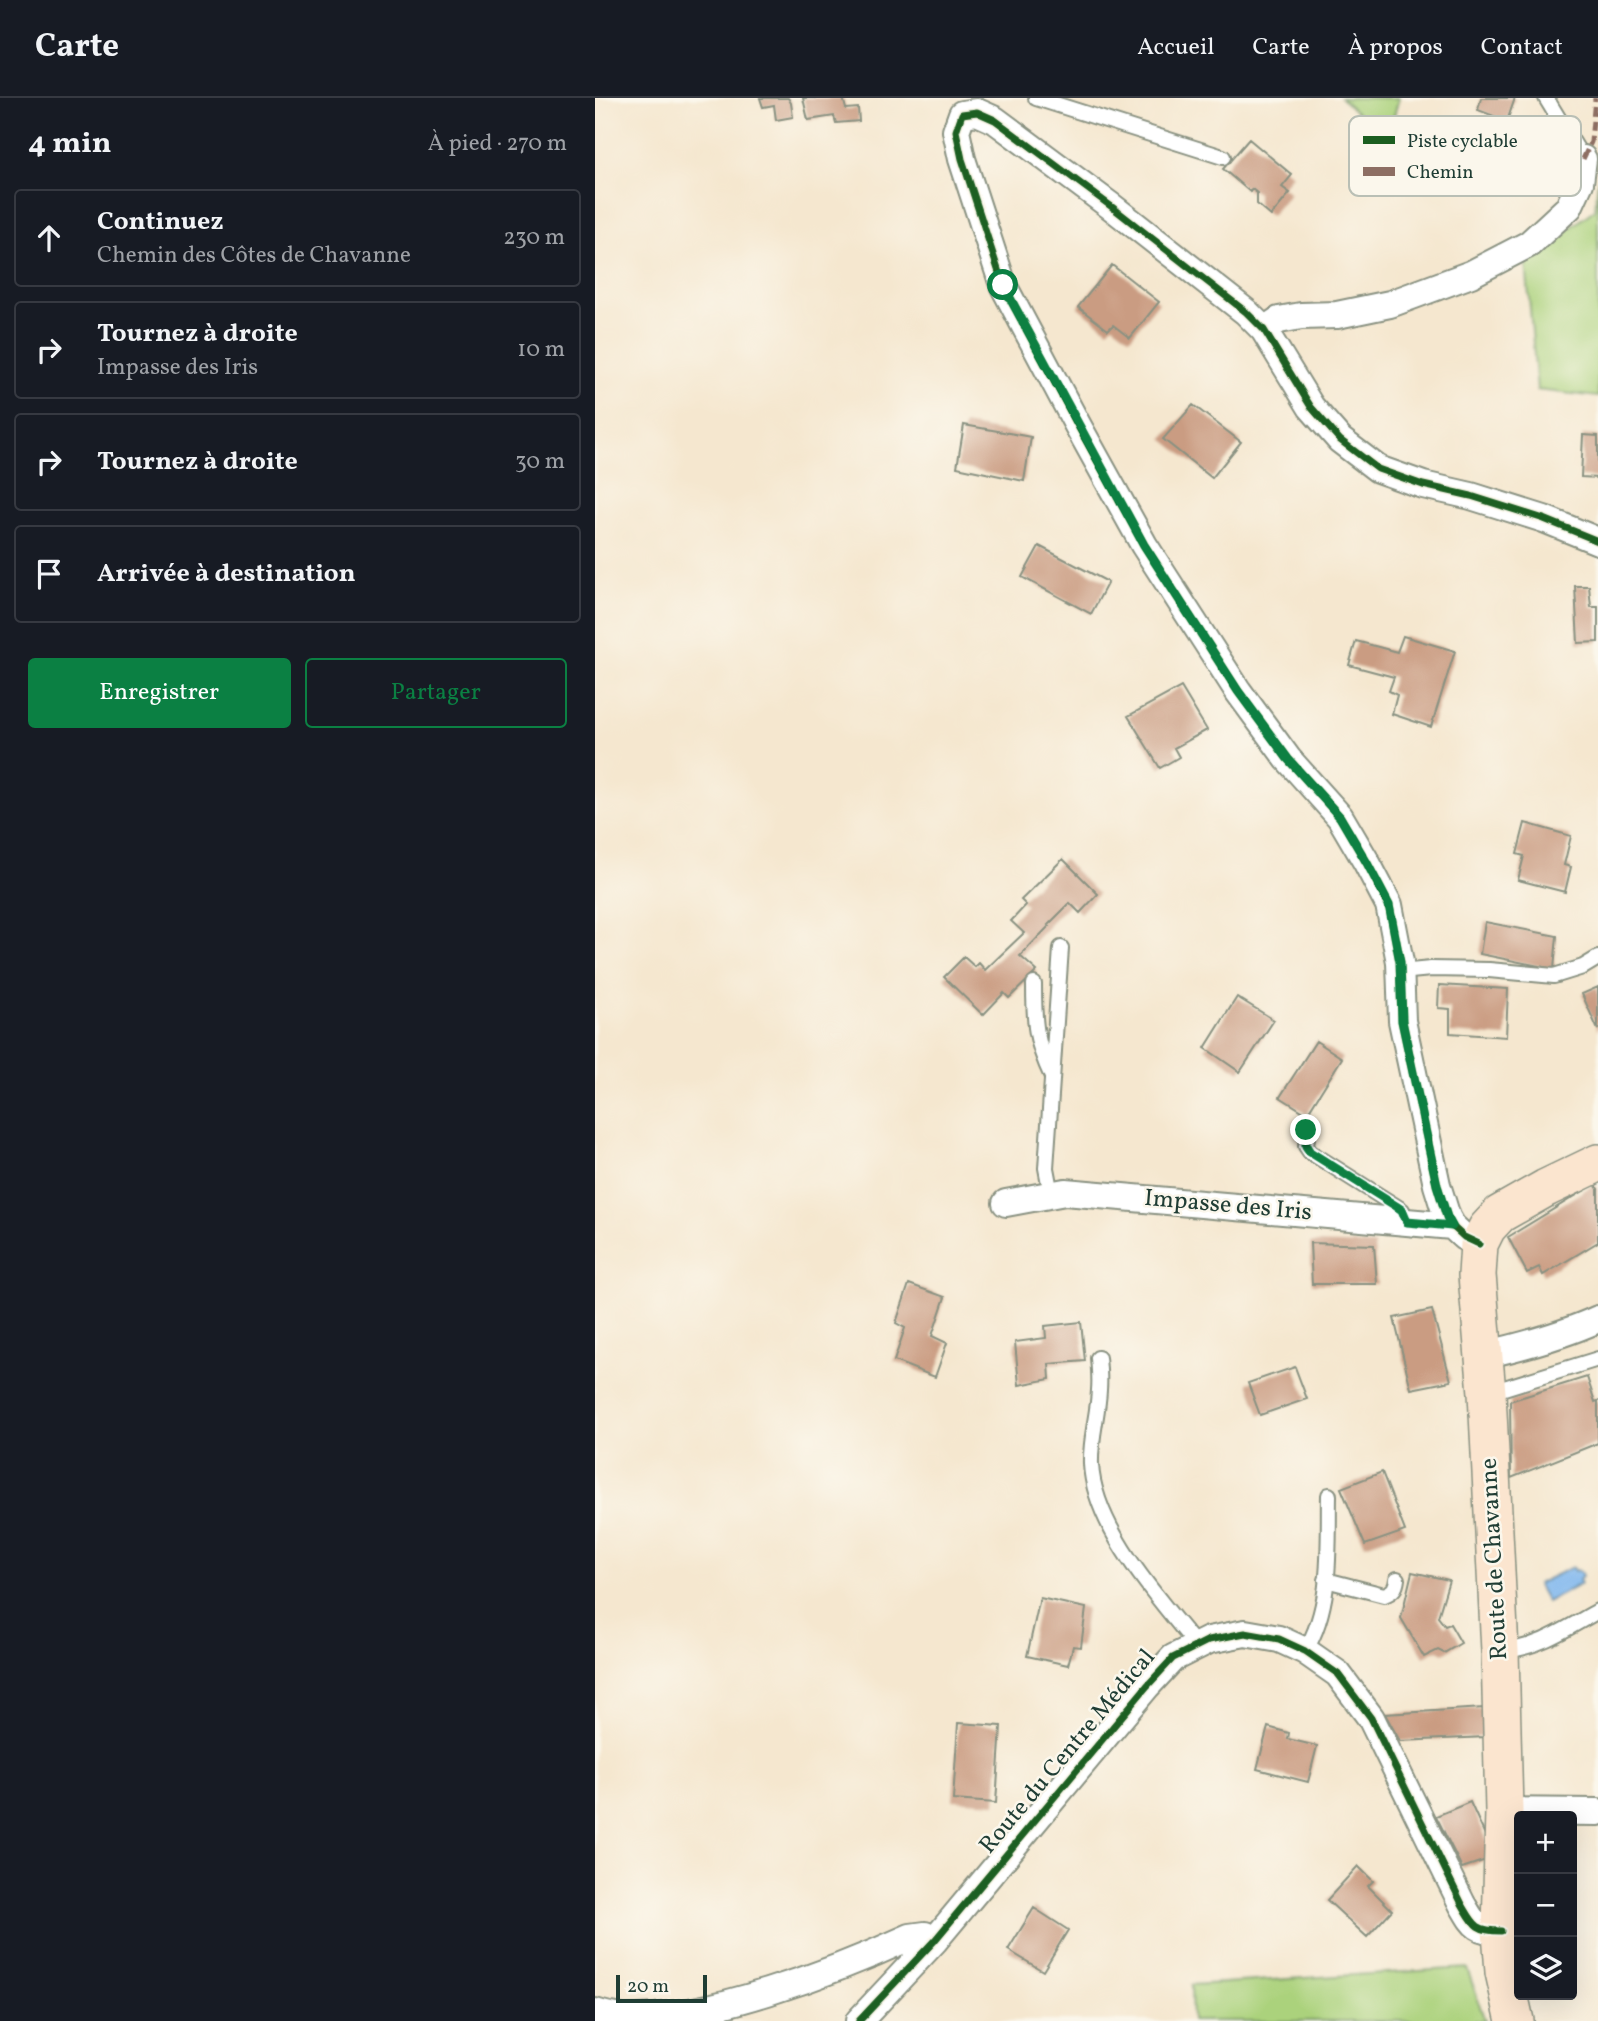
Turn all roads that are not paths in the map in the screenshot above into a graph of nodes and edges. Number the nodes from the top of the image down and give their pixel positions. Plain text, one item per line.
1 (1036, 98) edge
2 (1546, 98) edge
3 (960, 103) edge
4 (1557, 116) edge
5 (1581, 156) edge
6 (1223, 157) dead end
7 (1583, 159) joint
8 (1581, 175) edge
9 (1574, 196) edge
10 (1264, 330) junction
11 (1598, 541) edge
12 (1061, 948) dead end
13 (1598, 958) edge
14 (1400, 972) junction
15 (1034, 984) dead end
16 (1052, 1079) junction
17 (1309, 1121) dead end
18 (1598, 1163) edge
19 (1051, 1194) junction
20 (1006, 1203) dead end
21 (1407, 1222) junction
22 (1465, 1235) junction
23 (1598, 1319) edge
24 (1483, 1355) junction
25 (1098, 1358) dead end
26 (1598, 1359) edge
27 (1487, 1393) junction
28 (1329, 1495) dead end
29 (1398, 1579) dead end
30 (1326, 1580) junction
31 (1598, 1611) edge
32 (1196, 1646) junction
33 (1305, 1651) junction
34 (1500, 1651) junction
35 (1504, 1811) junction
36 (1598, 1812) edge
37 (1501, 1931) junction
38 (935, 1940) junction
39 (595, 2012) edge
40 (859, 2021) edge
41 (1515, 2021) edge

1 - 6 lane
2 - 4 lane
3 - 10 street
3 - 14 street
5 - 7 lane
7 - 8 street
9 - 10 street
10 - 11 street
12 - 16 lane
13 - 14 lane
14 - 22 street
15 - 16 lane
16 - 19 lane
17 - 21 lane
18 - 22 main road
19 - 20 street, Impasse des Iris
19 - 21 street, Impasse des Iris
21 - 22 street, Impasse des Iris
22 - 24 main road, Route de Chavanne
23 - 24 street
24 - 27 main road, Route de Chavanne
25 - 32 lane
26 - 27 lane
27 - 34 main road, Route de Chavanne
28 - 30 lane
29 - 30 lane
30 - 33 lane
31 - 34 lane
32 - 33 street, Route du Centre Médical
32 - 38 street, Route du Centre Médical
33 - 37 street, Route du Centre Médical
34 - 35 main road, Route de Chavanne
35 - 36 street
35 - 37 main road, Route de Chavanne
37 - 41 main road, Route de Chavanne
38 - 39 street
38 - 40 street, Route du Centre Médical

